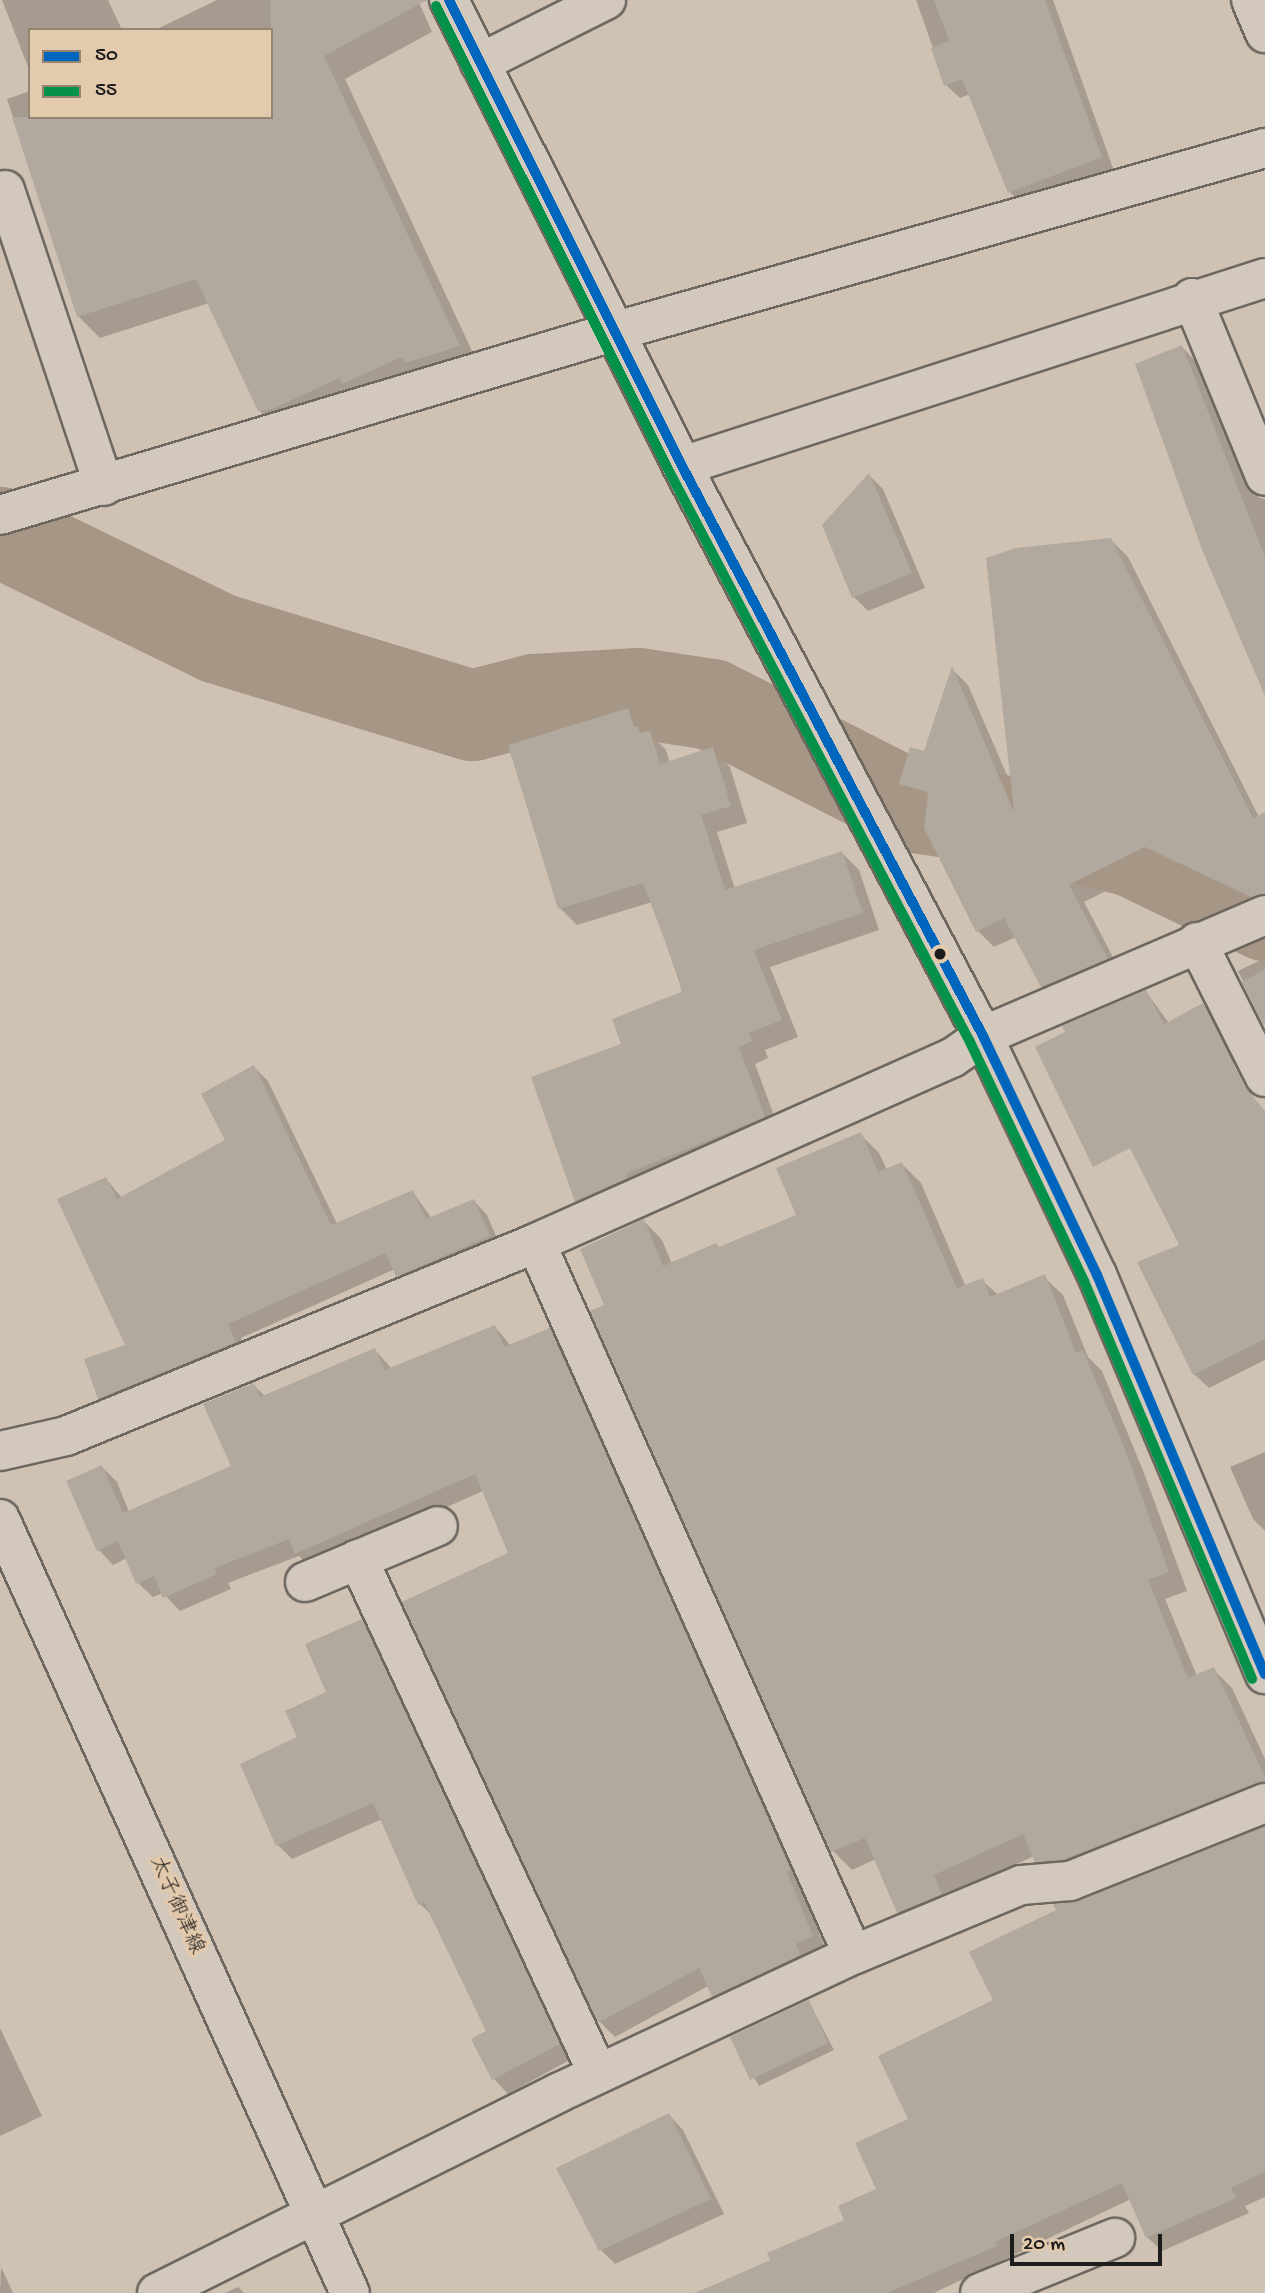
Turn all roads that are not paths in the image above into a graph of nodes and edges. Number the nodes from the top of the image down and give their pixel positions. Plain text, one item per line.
1 (449, 0) edge
2 (606, 0) edge
3 (1251, 0) edge
4 (1265, 33) edge
5 (480, 63) junction
6 (1265, 148) edge
7 (5, 190) dead end
8 (1265, 278) edge
9 (1192, 298) junction
10 (616, 331) junction
11 (682, 466) junction
12 (1265, 476) edge
13 (104, 486) junction
14 (0, 489) edge
15 (43, 504) junction
16 (0, 515) edge
17 (1265, 915) edge
18 (1197, 942) junction
19 (983, 1036) junction
20 (1265, 1077) edge
21 (536, 1243) junction
22 (0, 1451) edge
23 (0, 1519) edge
24 (439, 1526) dead end
25 (358, 1559) junction
26 (306, 1582) dead end
27 (1265, 1674) edge
28 (1265, 1802) edge
29 (853, 1955) junction
30 (598, 2074) junction
31 (316, 2217) junction
32 (1115, 2238) dead end
33 (158, 2293) edge
34 (350, 2293) edge
35 (980, 2293) edge

1 - 5 street
2 - 5 street
3 - 4 street
5 - 10 street
6 - 10 street
7 - 13 street
8 - 9 street
9 - 11 street
9 - 12 street
10 - 11 street
10 - 13 street
11 - 19 street
13 - 15 street
14 - 15 street
15 - 16 street
17 - 18 street
18 - 19 street
18 - 20 street
19 - 21 street
19 - 27 street
21 - 22 street
21 - 29 street
23 - 31 street, 太子御津線
24 - 25 street
25 - 26 street
25 - 30 street
28 - 29 street
29 - 30 street
30 - 31 street
31 - 33 street
31 - 34 street, 太子御津線
32 - 35 street

